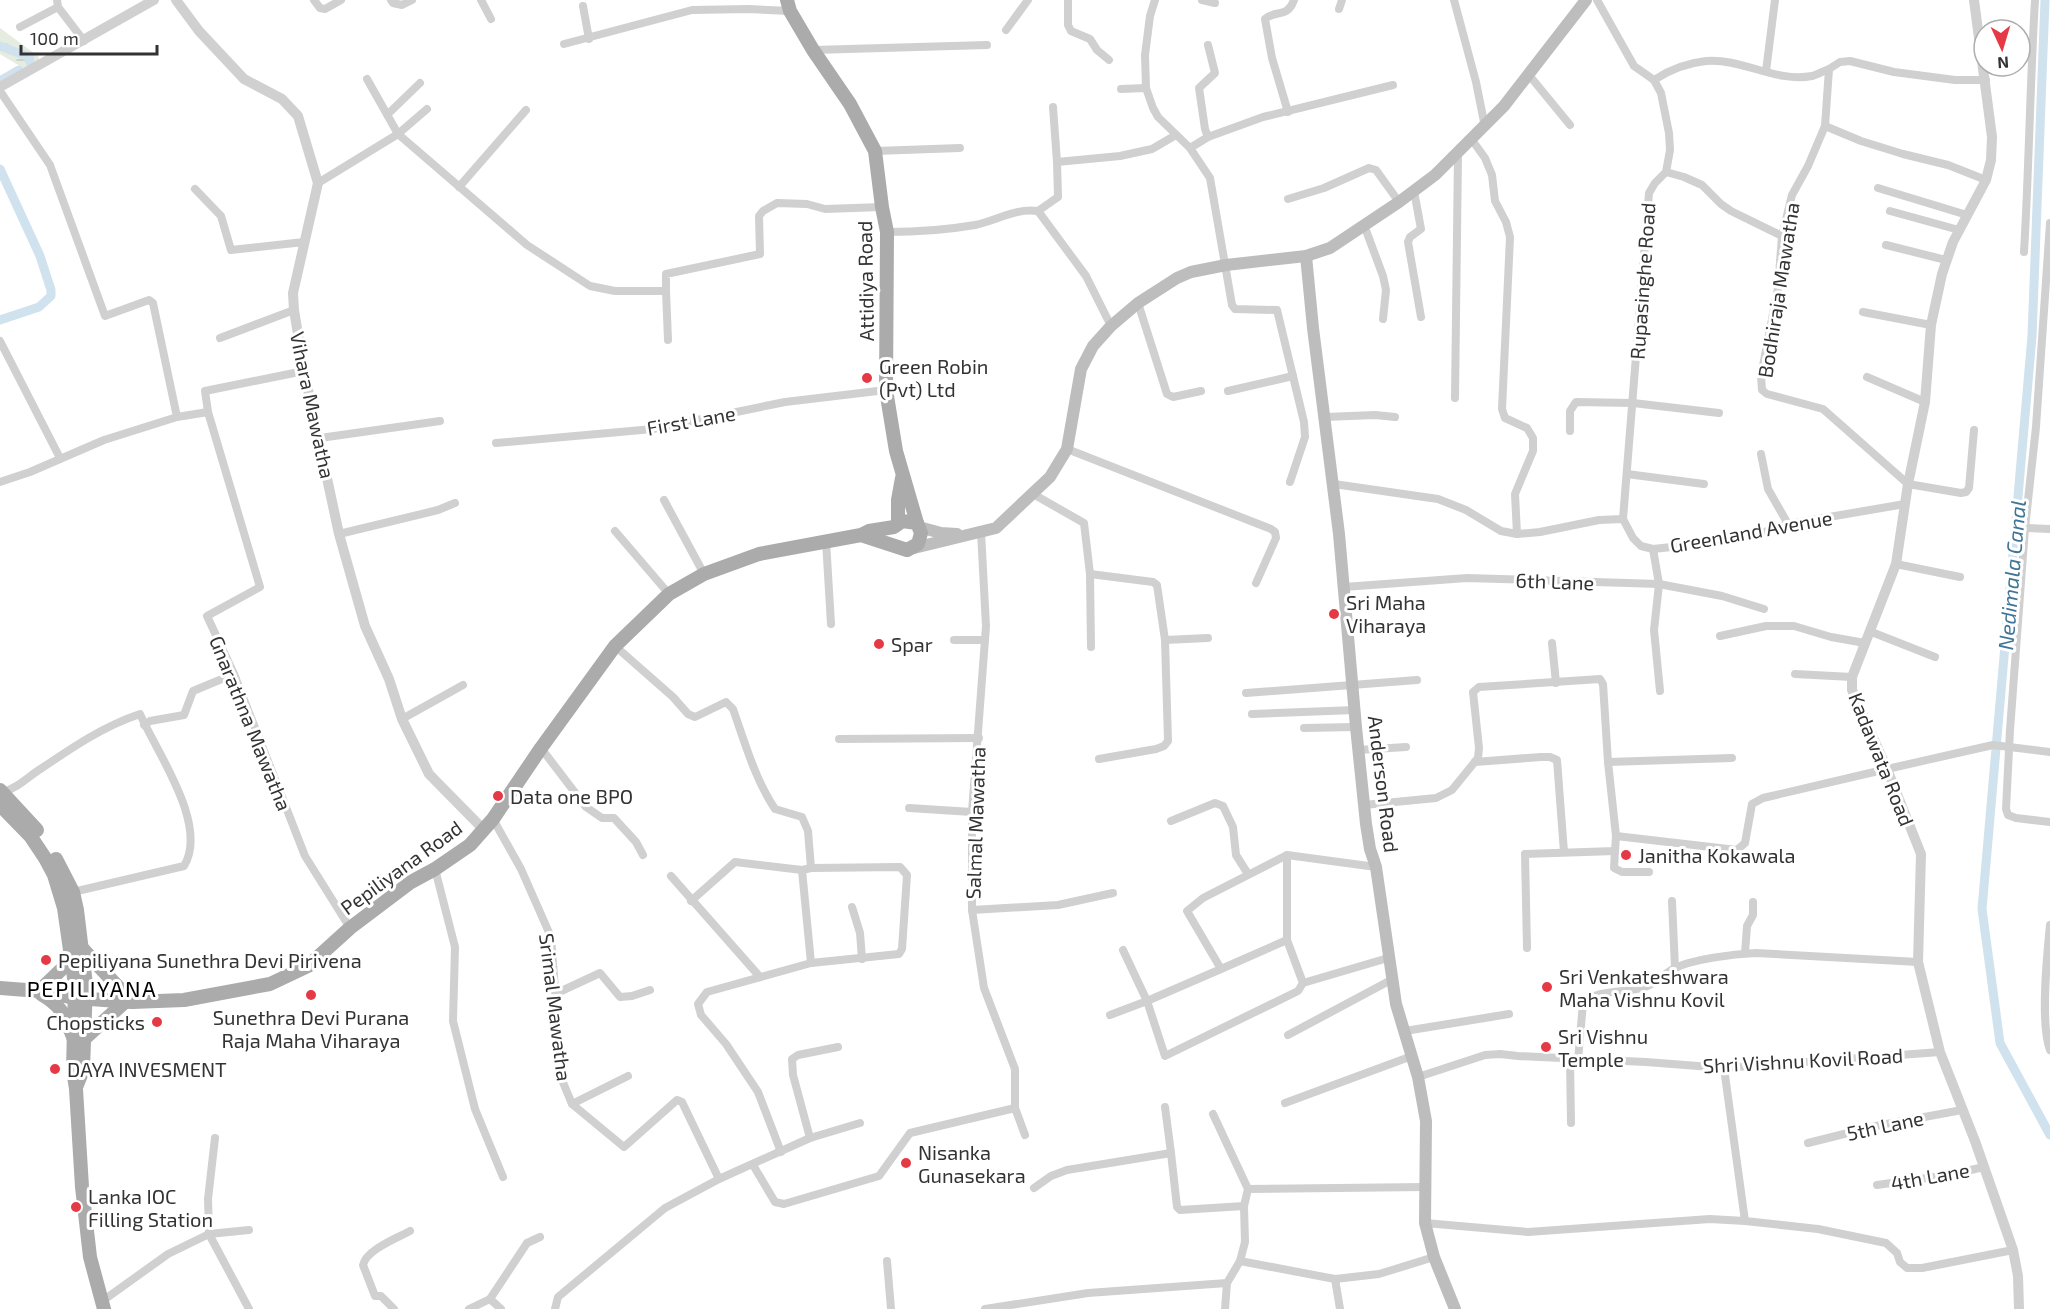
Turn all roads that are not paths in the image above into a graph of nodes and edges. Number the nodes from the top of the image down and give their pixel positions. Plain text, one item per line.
1 (154, 0) edge
2 (176, 0) edge
3 (314, 0) edge
4 (340, 0) edge
5 (391, 0) edge
6 (412, 0) edge
7 (481, 0) edge
8 (1028, 0) edge
9 (1068, 0) edge
10 (1155, 0) edge
11 (1202, 0) edge
12 (1294, 0) edge
13 (1454, 0) edge
14 (1586, 0) edge
15 (1597, 0) edge
16 (1774, 0) edge
17 (1974, 0) edge
18 (2035, 0) edge
19 (57, 3) edge
20 (1215, 3) dead end
21 (788, 5) edge
22 (583, 6) dead end
23 (491, 19) dead end
24 (20, 27) dead end
25 (1006, 30) dead end
26 (589, 39) junction
27 (84, 41) junction
28 (564, 44) dead end
29 (987, 45) dead end
30 (1208, 45) dead end
31 (813, 50) junction
32 (1109, 60) dead end
33 (1828, 69) junction
34 (1766, 71) junction
35 (1529, 75) junction
36 (366, 78) dead end
37 (1654, 80) junction
38 (1986, 80) junction
39 (420, 83) dead end
40 (1393, 85) dead end
41 (1146, 88) junction
42 (0, 89) edge
43 (1121, 89) dead end
44 (1053, 107) dead end
45 (427, 109) dead end
46 (526, 110) dead end
47 (1288, 112) junction
48 (388, 114) junction
49 (1570, 125) dead end
50 (1825, 126) junction
51 (1485, 127) junction
52 (398, 134) junction
53 (1176, 135) junction
54 (1208, 137) junction
55 (1472, 141) junction
56 (960, 148) dead end
57 (1190, 148) junction
58 (875, 151) junction
59 (1458, 154) junction
60 (1057, 162) junction
61 (1666, 172) junction
62 (1986, 180) junction
63 (318, 183) junction
64 (459, 187) junction
65 (1878, 188) dead end
66 (195, 189) dead end
67 (1414, 191) junction
68 (1288, 200) dead end
69 (1399, 202) junction
70 (882, 207) junction
71 (1038, 211) junction
72 (1890, 211) dead end
73 (1968, 215) junction
74 (2050, 223) edge
75 (1364, 225) junction
76 (1959, 230) junction
77 (887, 232) junction
78 (1782, 236) junction
79 (304, 242) junction
80 (1886, 246) dead end
81 (2024, 252) dead end
82 (1306, 256) junction
83 (1946, 260) junction
84 (1226, 265) junction
85 (666, 291) junction
86 (1138, 303) junction
87 (294, 310) junction
88 (1863, 312) dead end
89 (1421, 317) dead end
90 (1383, 319) dead end
91 (1930, 325) junction
92 (1111, 326) junction
93 (220, 338) dead end
94 (668, 340) dead end
95 (0, 341) edge
96 (304, 371) junction
97 (1293, 376) junction
98 (1867, 377) dead end
99 (885, 390) junction
100 (1228, 391) dead end
101 (1201, 392) dead end
102 (1455, 398) dead end
103 (1925, 402) junction
104 (1633, 403) junction
105 (207, 412) junction
106 (1719, 412) dead end
107 (177, 417) junction
108 (1325, 417) junction
109 (1395, 417) dead end
110 (440, 421) dead end
111 (1974, 430) dead end
112 (1570, 431) dead end
113 (320, 438) junction
114 (496, 443) dead end
115 (1067, 449) junction
116 (1761, 454) dead end
117 (60, 458) junction
118 (1627, 474) junction
119 (903, 476) junction
120 (0, 482) edge
121 (1290, 482) dead end
122 (1334, 484) junction
123 (1704, 484) dead end
124 (1908, 484) junction
125 (1033, 494) junction
126 (664, 500) dead end
127 (455, 503) dead end
128 (1905, 504) junction
129 (1623, 519) junction
130 (1788, 524) junction
131 (896, 525) junction
132 (918, 525) junction
133 (2025, 528) junction
134 (2050, 529) edge
135 (615, 531) dead end
136 (981, 532) junction
137 (339, 534) junction
138 (1516, 534) junction
139 (861, 535) junction
140 (964, 535) junction
141 (826, 541) junction
142 (907, 548) junction
143 (1653, 549) junction
144 (1896, 564) junction
145 (704, 574) junction
146 (1090, 574) junction
147 (1960, 577) dead end
148 (1256, 583) dead end
149 (1659, 584) junction
150 (1344, 587) junction
151 (669, 594) junction
152 (1764, 609) dead end
153 (831, 624) dead end
154 (1869, 631) junction
155 (1720, 636) dead end
156 (1208, 638) dead end
157 (954, 640) dead end
158 (985, 640) junction
159 (1165, 640) junction
160 (1552, 643) dead end
161 (1865, 643) junction
162 (615, 646) junction
163 (1091, 647) dead end
164 (1935, 657) dead end
165 (234, 674) junction
166 (1795, 674) dead end
167 (1852, 677) junction
168 (1418, 680) dead end
169 (1556, 683) junction
170 (1354, 684) junction
171 (463, 686) dead end
172 (1660, 692) dead end
173 (1245, 693) dead end
174 (1355, 710) junction
175 (1252, 714) dead end
176 (402, 719) junction
177 (144, 725) junction
178 (1356, 727) junction
179 (1304, 728) dead end
180 (979, 738) junction
181 (839, 739) dead end
182 (1406, 747) dead end
183 (541, 748) junction
184 (2009, 748) junction
185 (1358, 750) junction
186 (2050, 753) edge
187 (1732, 758) dead end
188 (1099, 759) dead end
189 (1475, 762) junction
190 (1608, 762) junction
191 (1887, 769) junction
192 (1, 796) edge
193 (1364, 805) junction
194 (909, 808) dead end
195 (972, 812) junction
196 (1171, 821) dead end
197 (2050, 822) edge
198 (489, 824) junction
199 (1616, 836) junction
200 (1615, 851) junction
201 (1564, 852) junction
202 (643, 855) dead end
203 (1287, 855) junction
204 (1376, 867) junction
205 (435, 869) junction
206 (807, 869) junction
207 (1649, 872) dead end
208 (1248, 874) junction
209 (671, 876) dead end
210 (73, 892) junction
211 (1113, 893) dead end
212 (691, 901) junction
213 (1672, 902) dead end
214 (1753, 902) dead end
215 (852, 907) dead end
216 (972, 910) junction
217 (2050, 925) edge
218 (350, 927) junction
219 (1287, 940) junction
220 (1527, 948) dead end
221 (1123, 950) dead end
222 (77, 951) junction
223 (1745, 953) junction
224 (1388, 958) junction
225 (862, 959) junction
226 (1918, 962) junction
227 (811, 963) junction
228 (1675, 968) junction
229 (1221, 969) junction
230 (760, 977) junction
231 (1391, 980) junction
232 (1303, 983) junction
233 (0, 988) edge
234 (650, 990) dead end
235 (37, 991) junction
236 (557, 993) junction
237 (81, 998) junction
238 (129, 1001) junction
239 (1147, 1001) junction
240 (1509, 1014) dead end
241 (1110, 1015) dead end
242 (1405, 1031) junction
243 (1288, 1035) dead end
244 (80, 1041) junction
245 (838, 1047) dead end
246 (2050, 1050) edge
247 (1940, 1052) junction
248 (1412, 1056) junction
249 (1574, 1060) junction
250 (1724, 1068) junction
251 (628, 1076) dead end
252 (1418, 1077) junction
253 (1285, 1103) dead end
254 (572, 1104) junction
255 (1165, 1107) dead end
256 (1015, 1108) junction
257 (1962, 1110) junction
258 (1214, 1114) dead end
259 (860, 1123) dead end
260 (1571, 1123) dead end
261 (1025, 1135) dead end
262 (215, 1138) dead end
263 (810, 1138) junction
264 (1808, 1143) dead end
265 (781, 1152) junction
266 (1171, 1153) junction
267 (753, 1165) junction
268 (1984, 1167) junction
269 (503, 1177) dead end
270 (719, 1179) junction
271 (1877, 1185) dead end
272 (1425, 1187) junction
273 (1034, 1188) dead end
274 (1248, 1189) junction
275 (1244, 1206) junction
276 (1745, 1221) junction
277 (1425, 1223) junction
278 (249, 1230) dead end
279 (410, 1231) dead end
280 (209, 1234) junction
281 (540, 1237) dead end
282 (2013, 1250) junction
283 (1434, 1257) junction
284 (1240, 1261) junction
285 (887, 1262) dead end
286 (1335, 1279) junction
287 (1227, 1283) junction
288 (490, 1299) junction
289 (102, 1306) edge
290 (249, 1309) edge
291 (394, 1309) edge
292 (469, 1309) edge
293 (501, 1309) edge
294 (555, 1309) edge
295 (891, 1309) edge
296 (985, 1309) edge
297 (1225, 1309) edge
298 (1340, 1309) edge
299 (1455, 1309) edge
300 (2019, 1309) edge

1 - 27 street
2 - 63 street, Vihara Mawatha
3 - 4 street
5 - 6 street
7 - 23 street
8 - 25 street
9 - 32 street
10 - 41 street
11 - 20 street
12 - 47 street
13 - 51 street
14 - 35 main road
15 - 37 street
16 - 34 street
17 - 38 street, Kadawata Road
18 - 81 street
19 - 24 street
19 - 27 street
21 - 26 street
21 - 31 main road, Attidiya Road
22 - 26 street
26 - 28 street
27 - 42 street
29 - 31 street
30 - 54 street
31 - 58 main road, Attidiya Road
33 - 34 street
33 - 38 street
33 - 50 street, Bodhiraja Mawatha
34 - 37 street
35 - 49 street
35 - 51 main road
36 - 48 street
37 - 61 street, Rupasinghe Road
38 - 62 street, Kadawata Road
39 - 48 street
40 - 47 street
41 - 43 street
41 - 53 street
42 - 107 street
44 - 60 street
45 - 52 street
46 - 64 street
47 - 54 street
48 - 52 street
50 - 62 street
50 - 78 street, Bodhiraja Mawatha
51 - 55 main road
52 - 63 street
52 - 64 street
53 - 57 street
53 - 60 street
54 - 57 street
55 - 59 main road
55 - 138 street
56 - 58 street
57 - 84 street
58 - 70 main road, Attidiya Road
59 - 67 main road
59 - 102 street
60 - 71 street
61 - 78 street
61 - 104 street, Rupasinghe Road
62 - 73 street, Kadawata Road
63 - 79 street, Vihara Mawatha
64 - 85 street
65 - 73 street
66 - 79 street
67 - 69 main road
67 - 89 street
68 - 69 street
69 - 75 main road
70 - 77 main road, Attidiya Road
70 - 85 street
71 - 77 street
71 - 92 street
72 - 76 street
73 - 76 street, Kadawata Road
74 - 133 street
75 - 82 main road
75 - 90 street
76 - 83 street, Kadawata Road
77 - 99 main road, Attidiya Road
78 - 124 street, Bodhiraja Mawatha
79 - 87 street, Vihara Mawatha
80 - 83 street
82 - 84 main road
82 - 108 main road, Anderson Road
83 - 91 street, Kadawata Road
84 - 86 main road
84 - 97 street
85 - 94 street
86 - 92 main road
86 - 101 street
87 - 93 street
87 - 96 street, Vihara Mawatha
88 - 91 street
91 - 103 street, Kadawata Road
92 - 115 main road
95 - 117 street
96 - 105 street
96 - 113 street, Vihara Mawatha
97 - 100 street
97 - 121 street
98 - 103 street
99 - 114 street, First Lane
99 - 119 main road, Attidiya Road
103 - 124 street, Kadawata Road
104 - 106 street
104 - 112 street
104 - 118 street, Rupasinghe Road
105 - 107 street
105 - 165 street, Gnarathna Mawatha
107 - 117 street
108 - 109 street
108 - 122 main road, Anderson Road
110 - 113 street
111 - 124 street
113 - 137 street, Vihara Mawatha
115 - 125 main road
115 - 148 street
116 - 130 street
117 - 120 street
118 - 123 street
118 - 129 street, Rupasinghe Road
119 - 131 main road
119 - 132 main road, Attidiya Road
122 - 138 street
122 - 150 main road, Anderson Road
124 - 128 street, Kadawata Road
125 - 136 main road
125 - 146 street
126 - 145 street
127 - 137 street
128 - 130 street, Greenland Avenue
128 - 144 street, Kadawata Road
129 - 138 street
129 - 143 street, Greenland Avenue
130 - 143 street, Greenland Avenue
131 - 132 main road
131 - 139 main road, Pepiliyana Road
131 - 142 main road
132 - 140 main road
132 - 142 main road
133 - 134 street
133 - 184 street
135 - 151 street
136 - 140 main road
136 - 158 street, Salmal Mawatha
137 - 176 street, Vihara Mawatha
139 - 141 main road, Pepiliyana Road
139 - 142 main road
140 - 142 main road
141 - 145 main road, Pepiliyana Road
141 - 153 street
143 - 149 street
144 - 147 street
144 - 154 street, Kadawata Road
145 - 151 main road, Pepiliyana Road
146 - 159 street
146 - 163 street
149 - 150 street, 6th Lane
149 - 152 street, 6th Lane
149 - 172 street
150 - 170 main road, Anderson Road
151 - 162 main road, Pepiliyana Road
154 - 161 street, Kadawata Road
154 - 164 street
155 - 161 street
156 - 159 street
157 - 158 street
158 - 180 street, Salmal Mawatha
159 - 188 street
160 - 169 street
161 - 167 street, Kadawata Road
162 - 183 main road, Pepiliyana Road
162 - 206 street
165 - 177 street
165 - 218 street, Gnarathna Mawatha
166 - 167 street
167 - 191 street, Kadawata Road
168 - 170 street
169 - 189 street
169 - 190 street
170 - 173 street
170 - 174 main road, Anderson Road
171 - 176 street
174 - 175 street
174 - 178 main road, Anderson Road
176 - 198 street, Vihara Mawatha
177 - 192 street
177 - 210 street
178 - 179 street
178 - 185 main road, Anderson Road
180 - 181 street
180 - 195 street, Salmal Mawatha
182 - 185 street
183 - 198 main road, Pepiliyana Road
183 - 202 street
184 - 186 street
184 - 191 street
184 - 197 street
185 - 193 main road, Anderson Road
187 - 190 street
189 - 193 street
189 - 201 street
190 - 199 street
191 - 199 street
191 - 226 street, Kadawata Road
192 - 210 main road
192 - 222 main road
193 - 204 main road, Anderson Road
194 - 195 street
195 - 216 street, Salmal Mawatha
196 - 208 street
198 - 205 main road, Pepiliyana Road
198 - 236 street, Srimal Mawatha
199 - 200 street
200 - 201 street
200 - 207 street
201 - 220 street
203 - 204 street
203 - 208 street
203 - 219 street
204 - 224 main road, Anderson Road
205 - 218 main road, Pepiliyana Road
205 - 269 street
206 - 212 street
206 - 225 street
206 - 227 street
208 - 229 street
209 - 212 street
210 - 222 main road
211 - 216 street
212 - 230 street
213 - 228 street
214 - 223 street
215 - 225 street
216 - 256 street, Salmal Mawatha
217 - 246 street
218 - 238 main road, Pepiliyana Road
219 - 229 street
219 - 232 street
221 - 239 street
222 - 235 main road
222 - 237 main road
222 - 238 main road
223 - 226 street
223 - 228 street
224 - 231 main road, Anderson Road
224 - 232 street
225 - 227 street
226 - 247 street, Kadawata Road
227 - 230 street
228 - 249 street
229 - 239 street
230 - 265 street
231 - 242 main road, Anderson Road
231 - 243 street
232 - 239 street
233 - 235 main road, Pepiliyana Road
234 - 236 street
235 - 237 main road, Pepiliyana Road
235 - 244 main road
236 - 254 street, Srimal Mawatha
237 - 238 main road, Pepiliyana Road
237 - 244 main road
238 - 244 main road
239 - 241 street
240 - 242 street
242 - 248 main road, Anderson Road
244 - 289 main road
245 - 263 street
247 - 250 street, Shri Vishnu Kovil Road
247 - 257 street, Kadawata Road
248 - 252 main road, Anderson Road
248 - 253 street
249 - 250 street, Shri Vishnu Kovil Road
249 - 252 street, Shri Vishnu Kovil Road
249 - 260 street
250 - 276 street
251 - 254 street
252 - 272 main road, Anderson Road
254 - 270 street, Srimal Mawatha
255 - 266 street
256 - 261 street
256 - 267 street
257 - 264 street, 5th Lane
257 - 268 street, Kadawata Road
258 - 274 street
259 - 263 street
262 - 280 street
263 - 265 street
265 - 267 street
266 - 273 street
266 - 275 street
267 - 270 street
268 - 271 street, 4th Lane
268 - 282 street, Kadawata Road
270 - 294 street
272 - 274 street
272 - 277 main road, Anderson Road
274 - 275 street
275 - 284 street
276 - 277 street
276 - 282 street
277 - 283 main road, Anderson Road
278 - 280 street
279 - 291 street
280 - 289 street
280 - 290 street
281 - 288 street
282 - 300 street, Kadawata Road
283 - 286 street
283 - 299 main road, Anderson Road
284 - 286 street
284 - 287 street
285 - 295 street
286 - 298 street
287 - 296 street
287 - 297 street
288 - 292 street
288 - 293 street

